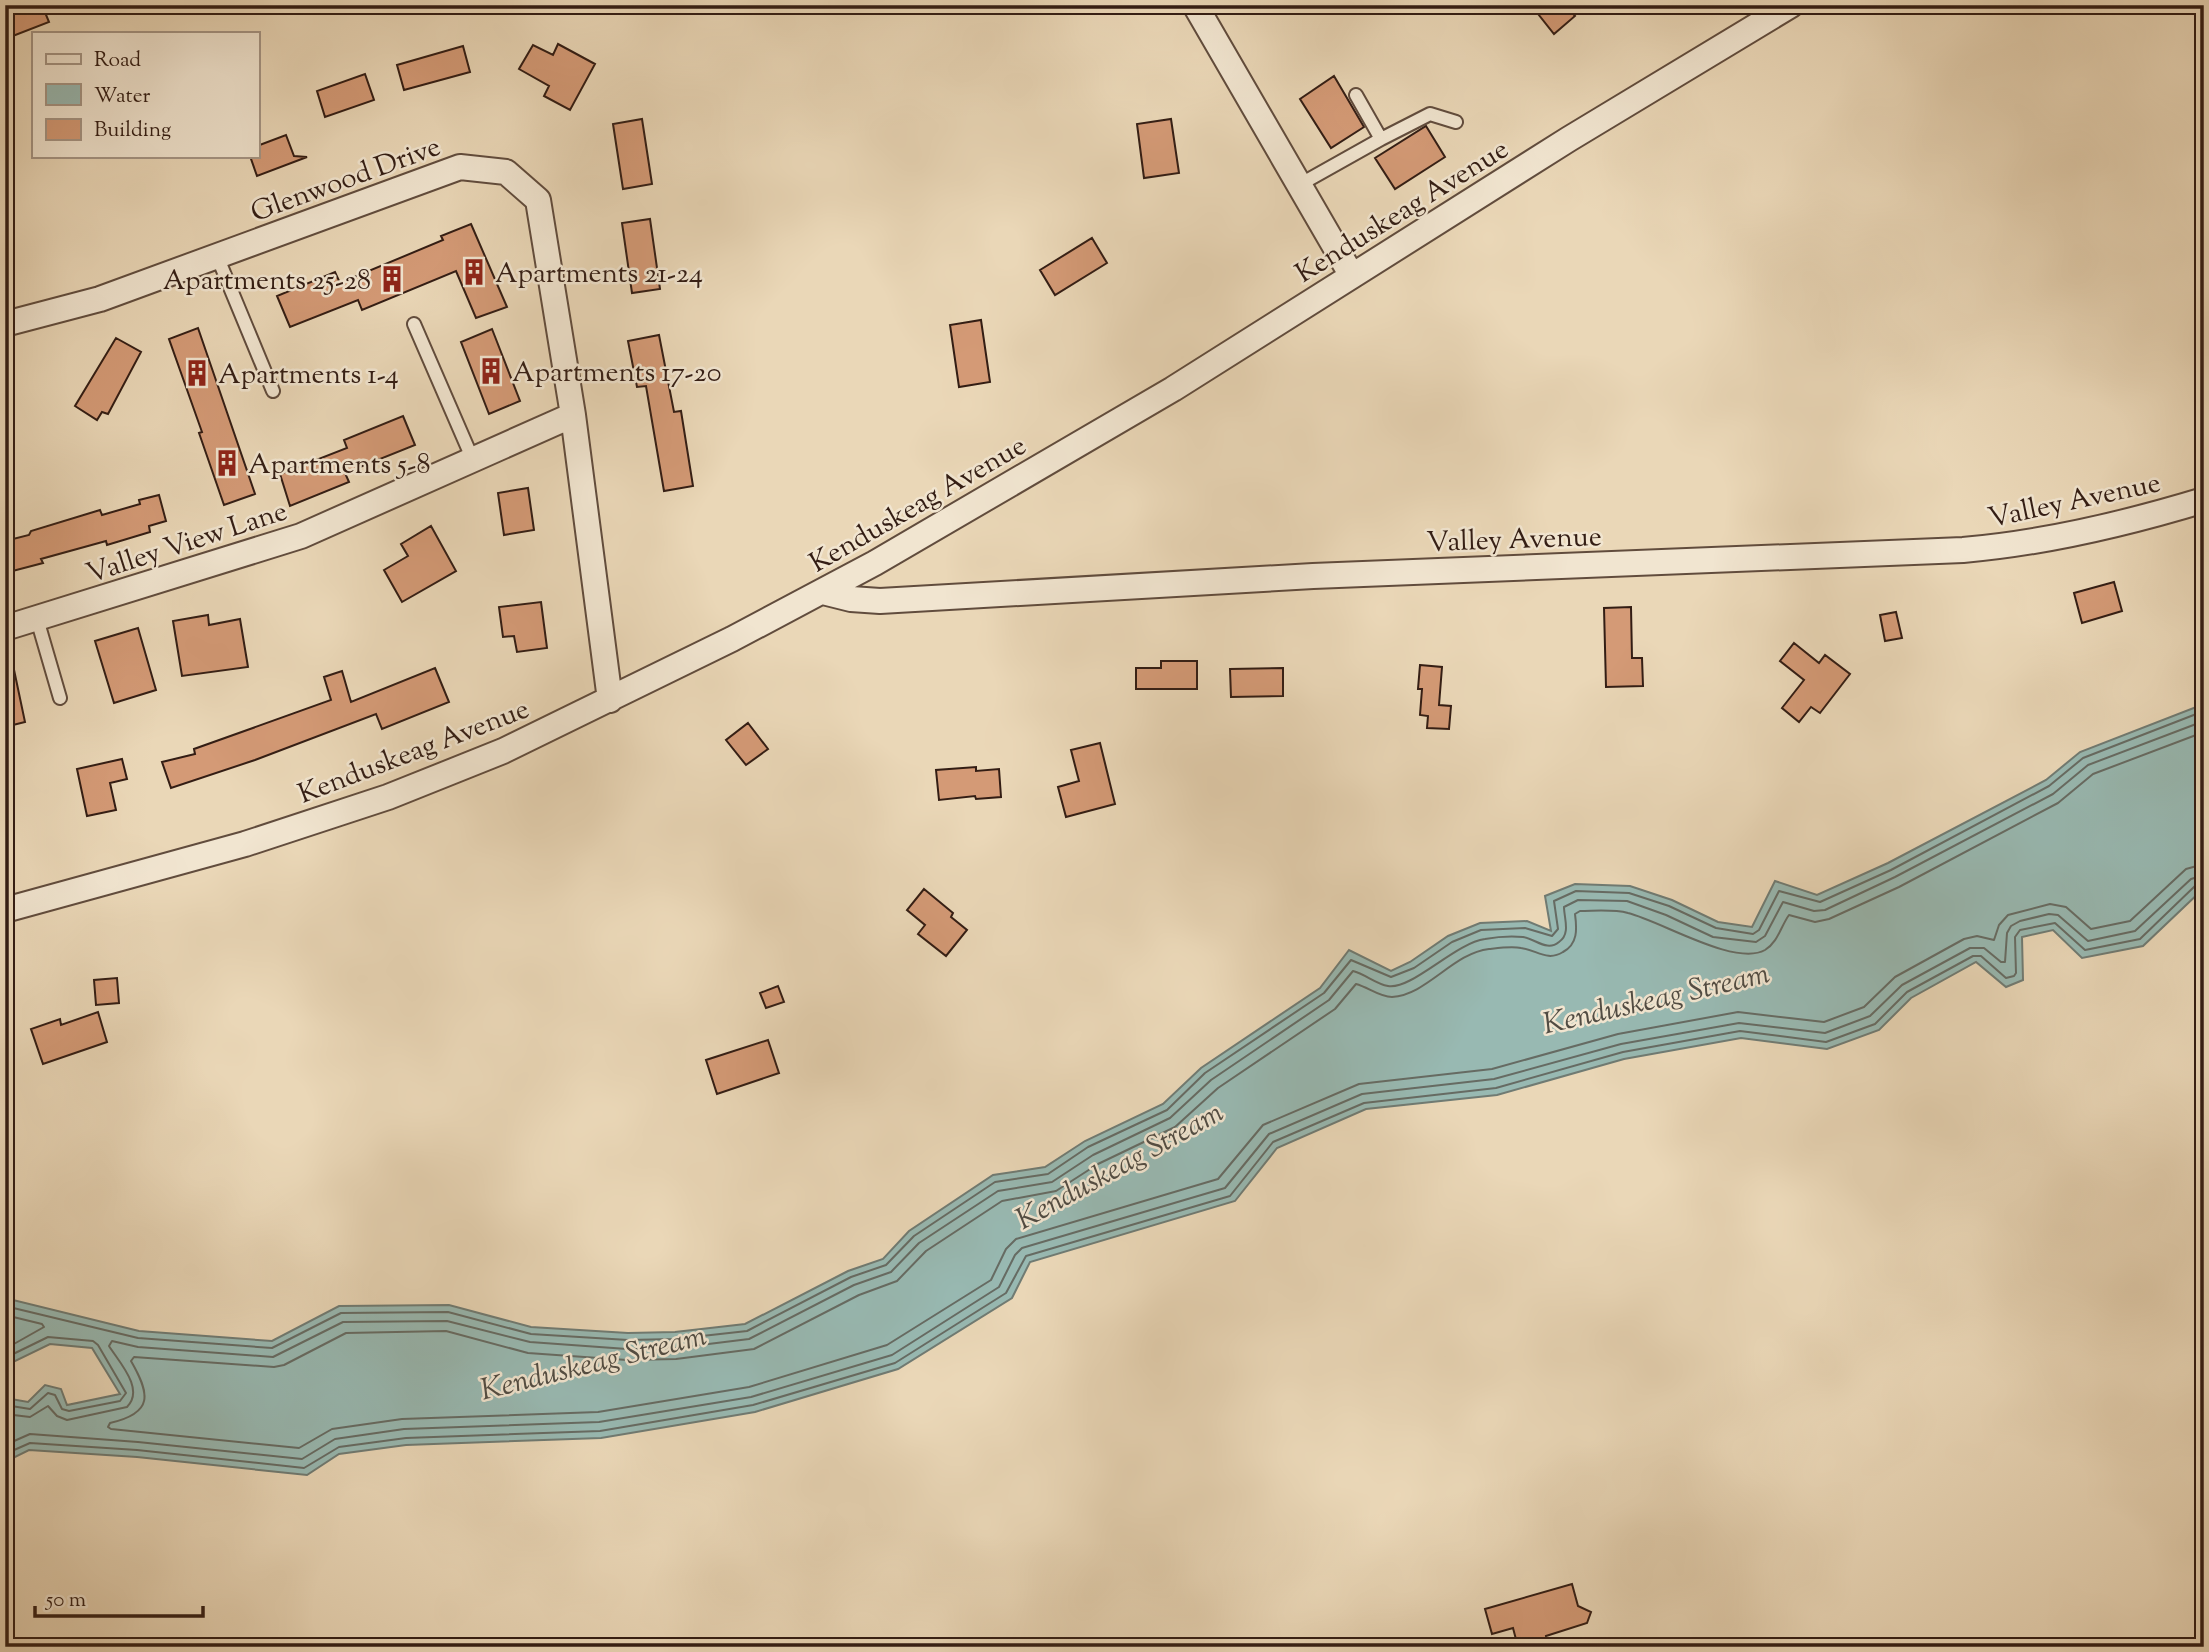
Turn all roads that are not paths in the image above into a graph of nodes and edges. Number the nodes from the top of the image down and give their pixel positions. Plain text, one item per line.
1 (1195, 5) edge
2 (1791, 5) edge
3 (1356, 95) dead end
4 (1456, 122) dead end
5 (1381, 138) junction
6 (1299, 185) junction
7 (217, 256) junction
8 (1352, 276) junction
9 (5, 324) edge
10 (414, 324) dead end
11 (273, 391) dead end
12 (573, 415) junction
13 (472, 460) junction
14 (2204, 500) edge
15 (823, 592) junction
16 (37, 619) junction
17 (5, 628) edge
18 (60, 698) dead end
19 (610, 700) junction
20 (5, 910) edge

1 - 6 street
2 - 8 street, Kenduskeag Avenue
3 - 5 lane
4 - 5 lane
5 - 6 lane
6 - 8 street
7 - 9 street, Glenwood Drive
7 - 11 lane
7 - 12 street, Glenwood Drive
8 - 15 street, Kenduskeag Avenue
10 - 13 lane
12 - 13 street, Valley View Lane
12 - 19 street, Glenwood Drive
13 - 16 street, Valley View Lane
14 - 15 street, Valley Avenue
15 - 19 street, Kenduskeag Avenue
16 - 17 street, Valley View Lane
16 - 18 lane
19 - 20 street, Kenduskeag Avenue

